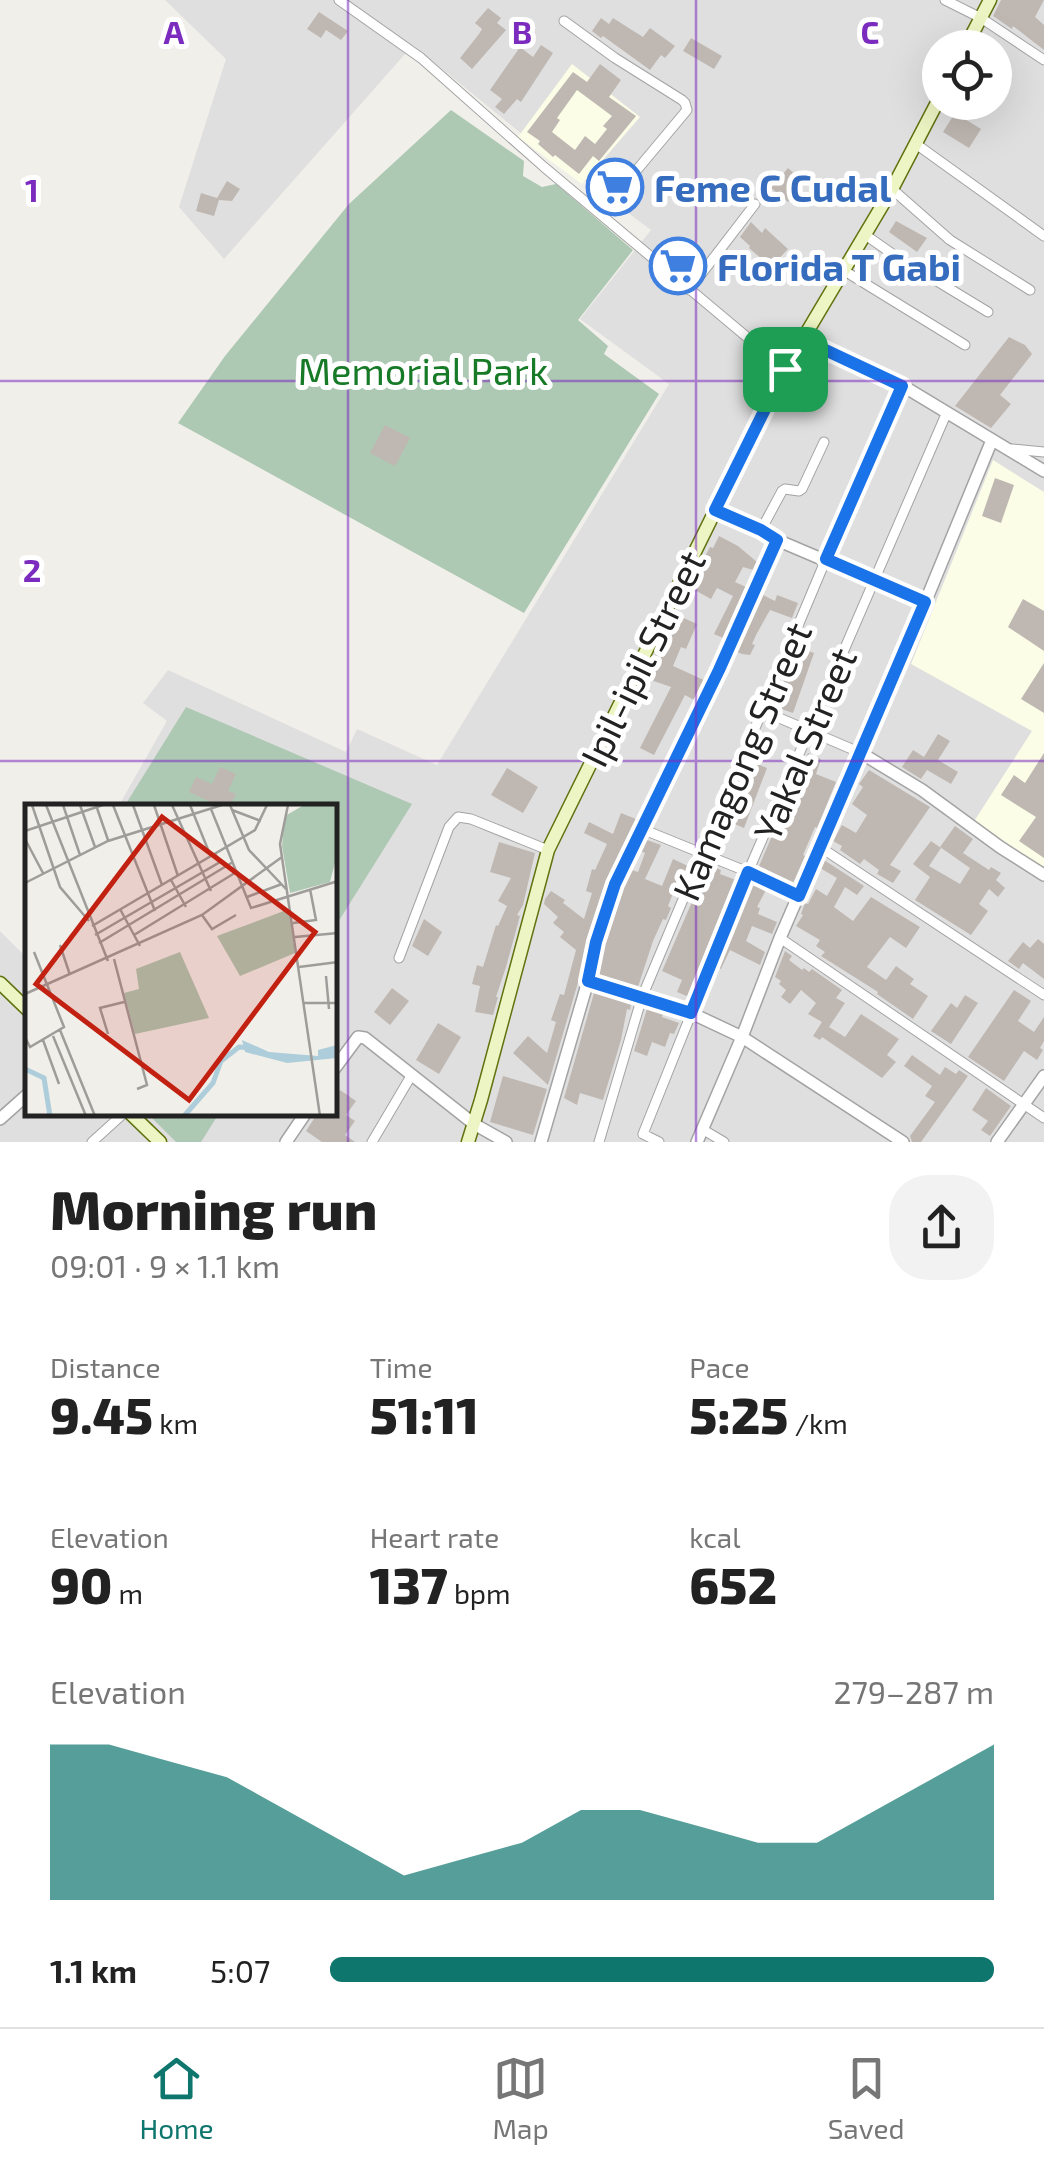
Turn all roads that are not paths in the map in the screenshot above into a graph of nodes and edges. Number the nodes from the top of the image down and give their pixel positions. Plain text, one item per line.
1 (339, 0) edge
2 (946, 0) edge
3 (990, 0) edge
4 (981, 18) junction
5 (564, 22) dead end
6 (975, 30) edge
7 (1044, 60) edge
8 (928, 120) edge
9 (916, 144) junction
10 (892, 189) junction
11 (755, 204) dead end
12 (600, 214) junction
13 (864, 234) junction
14 (1044, 236) edge
15 (843, 270) junction
16 (690, 290) junction
17 (1030, 290) dead end
18 (988, 312) dead end
19 (804, 340) junction
20 (966, 345) dead end
21 (785, 369) junction
22 (902, 386) junction
23 (946, 412) junction
24 (992, 440) junction
25 (824, 442) dead end
26 (1005, 448) junction
27 (1044, 452) edge
28 (1044, 472) edge
29 (715, 510) junction
30 (761, 530) junction
31 (777, 540) junction
32 (826, 559) junction
33 (873, 580) junction
34 (925, 602) junction
35 (763, 711) junction
36 (810, 732) junction
37 (861, 753) junction
38 (642, 829) junction
39 (820, 847) junction
40 (548, 850) junction
41 (702, 854) junction
42 (748, 872) junction
43 (1044, 875) edge
44 (799, 896) junction
45 (780, 938) junction
46 (399, 958) dead end
47 (588, 981) junction
48 (0, 983) edge
49 (1044, 995) edge
50 (642, 997) junction
51 (25, 1007) edge
52 (691, 1013) junction
53 (742, 1037) junction
54 (338, 1064) edge
55 (411, 1076) junction
56 (1044, 1076) edge
57 (25, 1096) edge
58 (1022, 1104) junction
59 (2, 1114) edge
60 (119, 1117) edge
61 (134, 1117) edge
62 (302, 1117) edge
63 (1044, 1118) edge
64 (474, 1124) junction
65 (702, 1129) junction
66 (92, 1142) edge
67 (160, 1142) edge
68 (286, 1142) edge
69 (372, 1142) edge
70 (468, 1142) edge
71 (506, 1142) edge
72 (542, 1142) edge
73 (599, 1142) edge
74 (660, 1142) edge
75 (697, 1142) edge
76 (724, 1142) edge
77 (903, 1142) edge
78 (997, 1142) edge

1 - 12 street
2 - 4 street
3 - 4 main road
4 - 6 main road
4 - 7 street
5 - 12 street
8 - 9 main road, Ipil-ipil Street
9 - 10 main road, Ipil-ipil Street
9 - 14 street
10 - 13 main road, Ipil-ipil Street
10 - 17 street
11 - 16 street
12 - 16 street
13 - 15 main road, Ipil-ipil Street
13 - 18 street
15 - 19 main road, Ipil-ipil Street
15 - 20 street
16 - 21 street
19 - 21 main road, Ipil-ipil Street
19 - 22 street
21 - 29 main road, Ipil-ipil Street
22 - 23 street
22 - 32 street, Kamagong Street
23 - 24 street
23 - 33 street, Yakal Street
24 - 26 street
24 - 34 street
25 - 30 street
26 - 27 street
26 - 28 street
29 - 30 street
29 - 40 main road, Ipil-ipil Street
30 - 31 street
31 - 32 street
31 - 38 street
32 - 33 street
32 - 35 street, Kamagong Street
33 - 34 street
33 - 36 street, Yakal Street
34 - 37 street
35 - 36 street
35 - 41 street, Kamagong Street
36 - 37 street
36 - 42 street, Yakal Street
37 - 39 street
37 - 43 street
38 - 41 street
38 - 47 street
39 - 44 street
39 - 49 street
40 - 46 street
40 - 64 main road, Ipil-ipil Street
41 - 42 street
41 - 50 street, Kamagong Street
42 - 44 street
42 - 52 street, Yakal Street
44 - 45 street
45 - 53 street
45 - 58 street
47 - 50 street
47 - 72 street
48 - 51 main road
50 - 52 street
50 - 73 street, Kamagong Street
52 - 53 street
52 - 74 street, Yakal Street
53 - 65 street
53 - 77 street
54 - 55 street
55 - 64 street
55 - 69 street
56 - 58 street
57 - 59 street
58 - 63 street
58 - 78 street
60 - 66 street
61 - 67 main road
62 - 68 street
64 - 70 main road, Ipil-ipil Street
64 - 71 street
65 - 75 street
65 - 76 street

